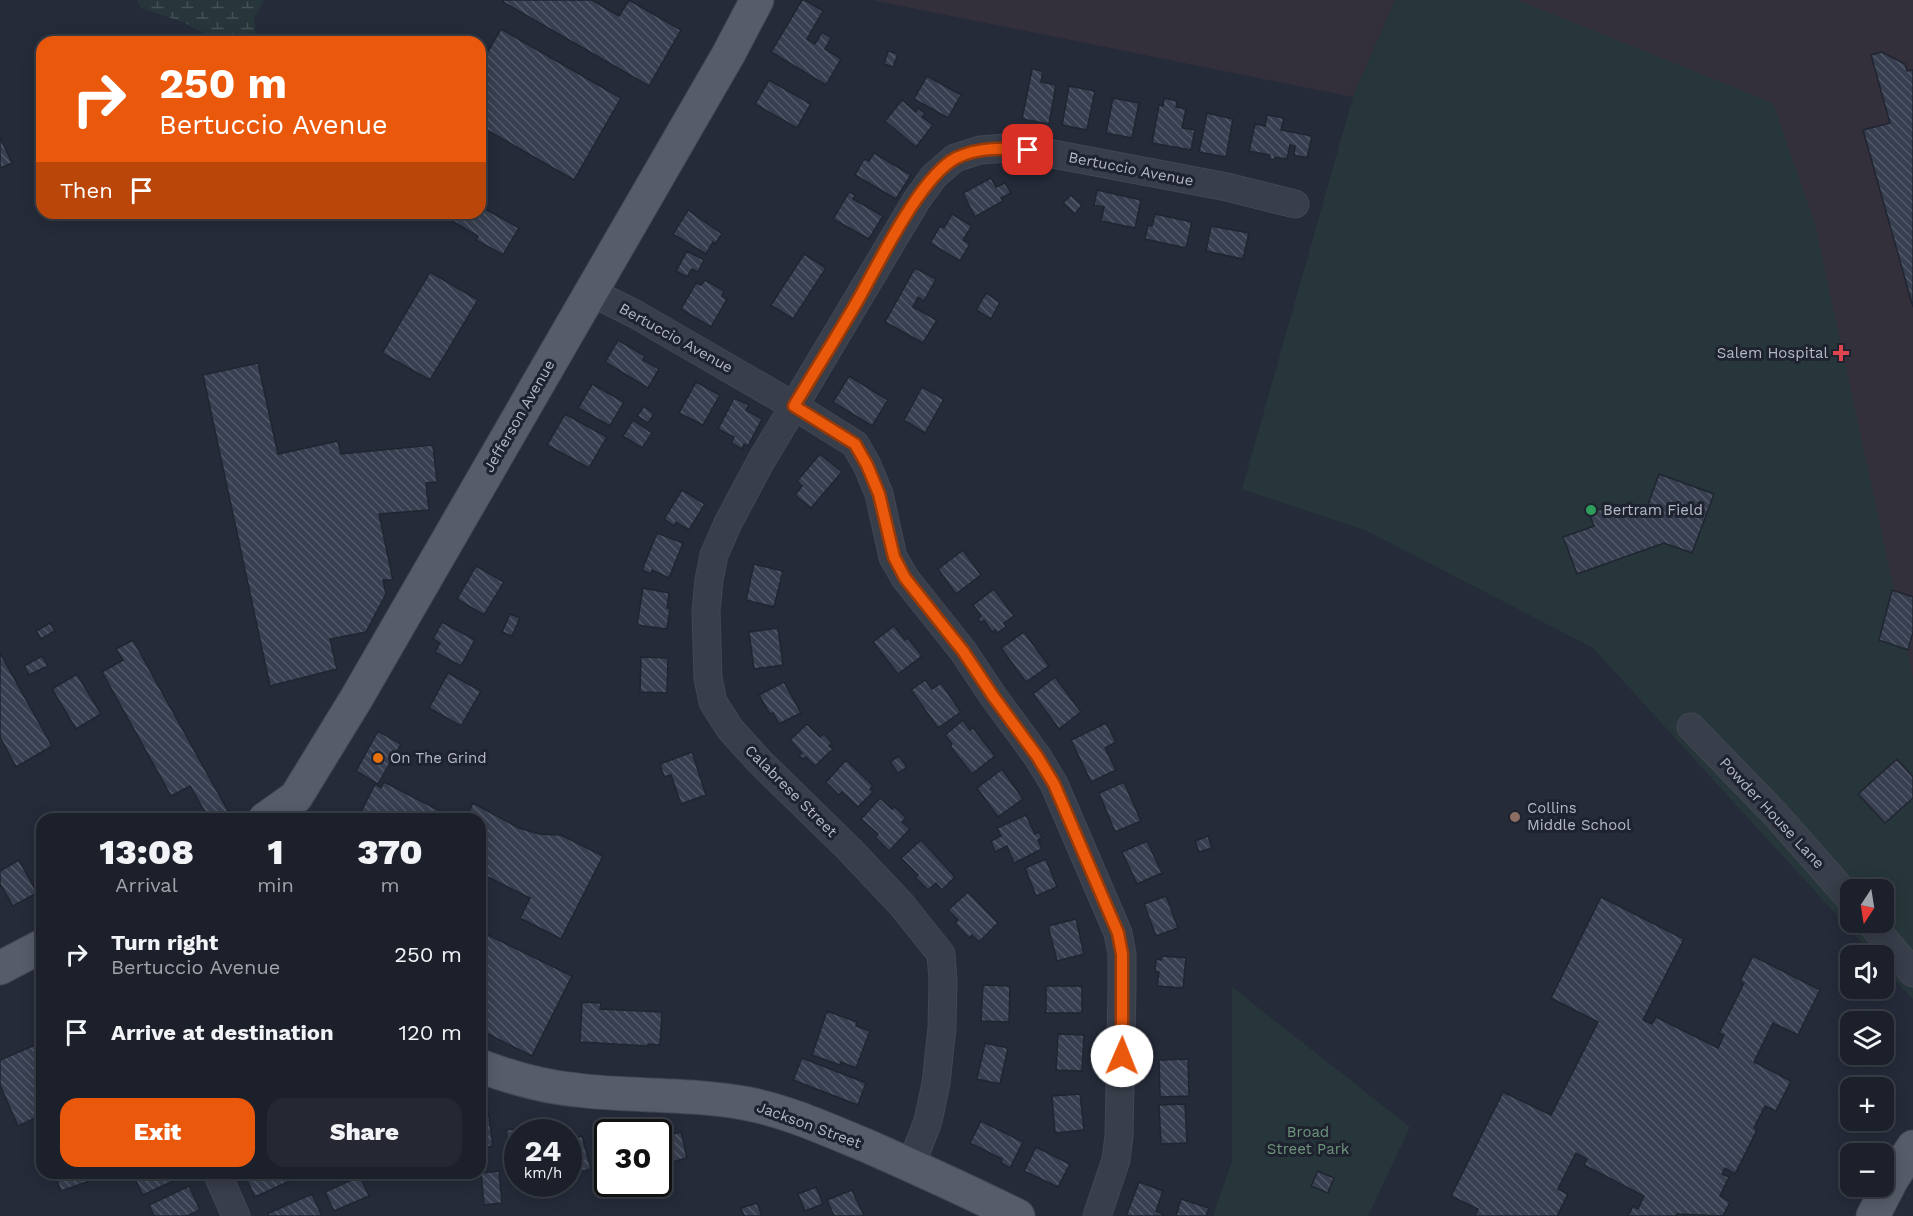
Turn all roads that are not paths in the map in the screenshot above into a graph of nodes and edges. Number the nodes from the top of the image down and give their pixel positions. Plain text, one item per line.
1 (757, 0) edge
2 (1295, 204) dead end
3 (591, 292) junction
4 (794, 406) junction
5 (1691, 727) dead end
6 (273, 813) edge
7 (1840, 888) edge
8 (1879, 933) edge
9 (36, 949) edge
10 (0, 968) edge
11 (1913, 973) edge
12 (486, 1068) edge
13 (1913, 1147) edge
14 (911, 1165) junction
15 (220, 1179) edge
16 (236, 1216) edge
17 (1018, 1216) edge
18 (1097, 1216) edge
19 (1873, 1216) edge

1 - 3 main road, Jefferson Avenue
2 - 4 street, Bertuccio Avenue
3 - 4 street, Bertuccio Avenue
3 - 6 main road, Jefferson Avenue
4 - 14 street, Calabrese Street
4 - 18 street
5 - 7 street, Powder House Lane
8 - 11 street
9 - 10 main road
12 - 14 main road, Jackson Street
13 - 19 main road
14 - 17 main road, Jackson Street
15 - 16 street

